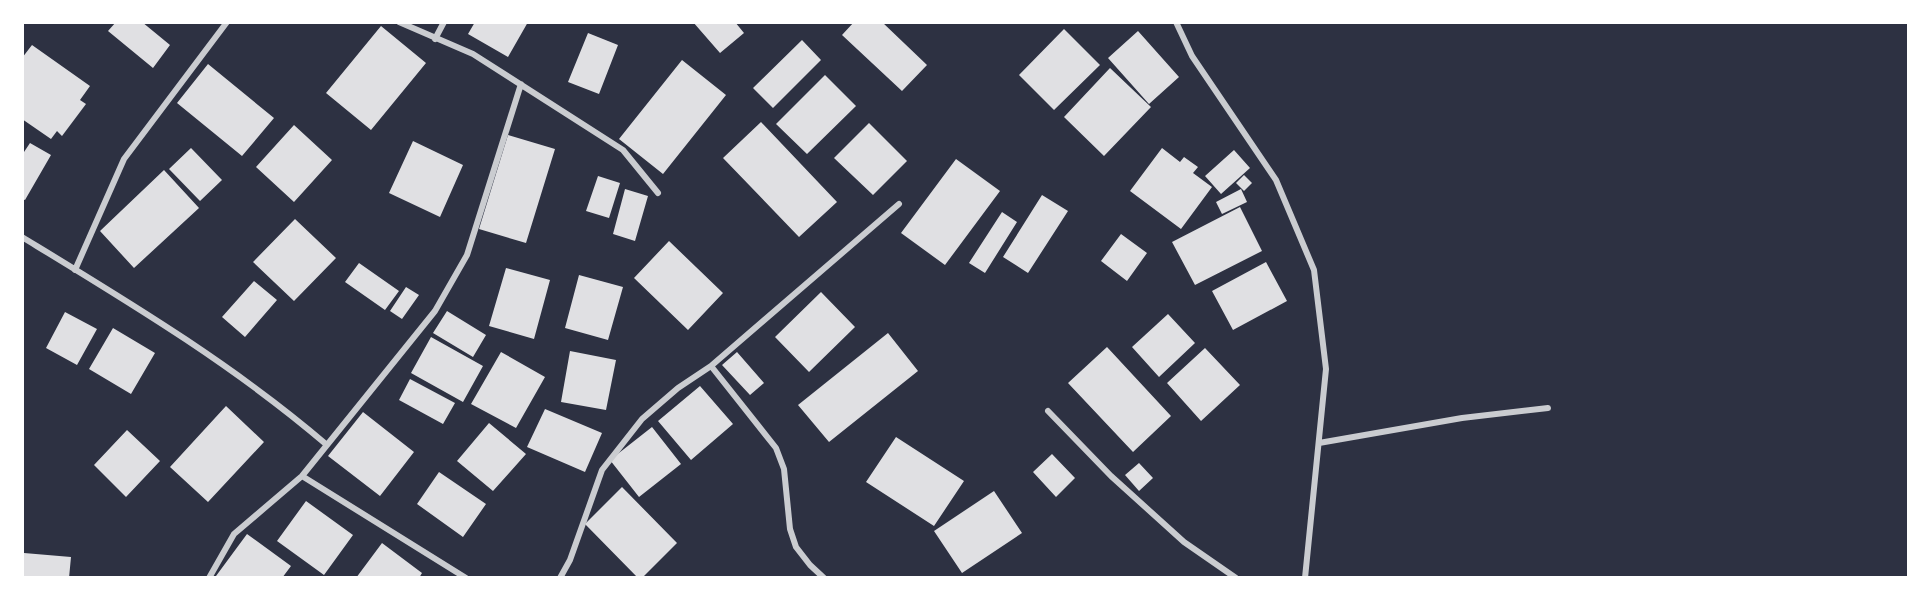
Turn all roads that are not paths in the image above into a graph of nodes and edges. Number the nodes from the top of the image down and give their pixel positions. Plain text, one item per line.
1 (227, 22) edge
2 (399, 22) edge
3 (444, 22) edge
4 (1176, 22) edge
5 (435, 39) junction
6 (521, 84) junction
7 (658, 193) dead end
8 (898, 204) dead end
9 (22, 237) edge
10 (75, 270) junction
11 (711, 366) junction
12 (1548, 408) dead end
13 (1048, 411) dead end
14 (1319, 443) junction
15 (327, 445) junction
16 (302, 476) junction
17 (209, 578) edge
18 (466, 578) edge
19 (560, 578) edge
20 (824, 578) edge
21 (1236, 578) edge
22 (1305, 578) edge

1 - 10 street
2 - 5 street
3 - 5 street
4 - 14 street
5 - 6 street
6 - 7 street
6 - 15 street
8 - 11 street
9 - 10 street
10 - 15 street
11 - 19 street
11 - 20 street
12 - 14 street
13 - 21 street
14 - 22 street
15 - 16 street
16 - 17 street
16 - 18 street

